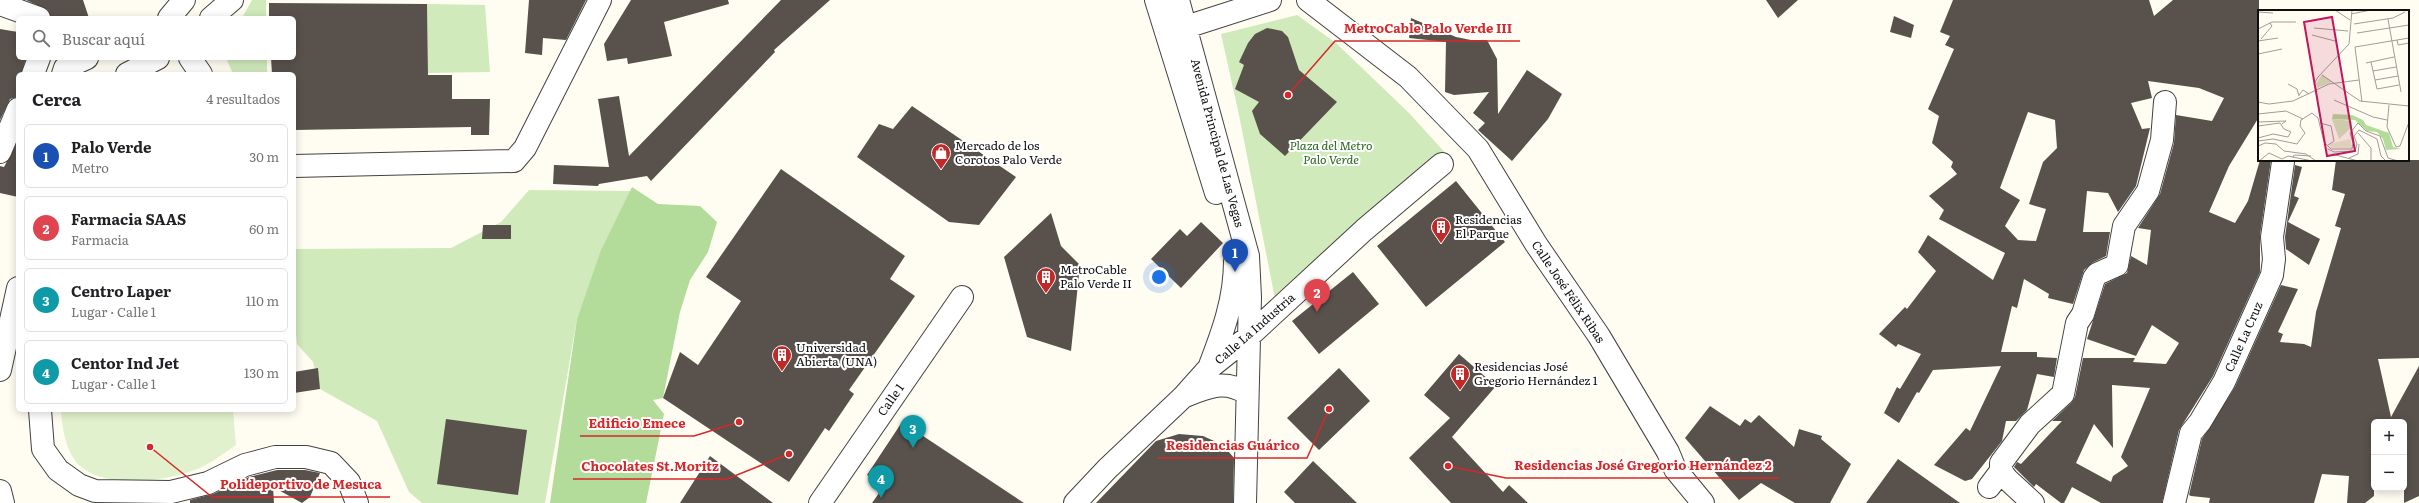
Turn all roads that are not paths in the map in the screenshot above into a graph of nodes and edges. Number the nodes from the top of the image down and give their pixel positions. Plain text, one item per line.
1 (184, 0) edge
2 (232, 0) edge
3 (600, 0) edge
4 (1178, 0) edge
5 (1270, 0) edge
6 (1308, 0) edge
7 (0, 4) edge
8 (1159, 10) edge
9 (33, 16) edge
10 (171, 16) edge
11 (212, 16) edge
12 (1186, 27) junction
13 (38, 60) edge
14 (82, 60) edge
15 (154, 60) edge
16 (191, 60) edge
17 (34, 72) edge
18 (64, 72) edge
19 (131, 72) edge
20 (200, 72) edge
21 (2166, 102) dead end
22 (16, 114) edge
23 (0, 152) edge
24 (2283, 162) dead end
25 (1442, 164) dead end
26 (296, 166) edge
27 (16, 297) edge
28 (962, 297) dead end
29 (1247, 338) junction
30 (1208, 369) junction
31 (0, 370) edge
32 (1246, 393) junction
33 (1183, 397) junction
34 (40, 412) edge
35 (0, 491) edge
36 (3, 503) edge
37 (357, 503) edge
38 (820, 503) edge
39 (1075, 503) edge
40 (1245, 503) edge
41 (1703, 503) edge
42 (2033, 503) edge
43 (2174, 503) edge

1 - 10 street
2 - 11 street
3 - 26 street
4 - 12 street, Avenida Principal de Las Vegas
5 - 12 street
6 - 41 street, Calle José Félix Ribas
7 - 9 street
8 - 12 street
8 - 30 street, Avenida Principal de Las Vegas
12 - 29 street, Avenida Principal de Las Vegas
13 - 17 street
14 - 18 street
15 - 19 street
16 - 20 street
21 - 42 street
22 - 23 street
24 - 43 street, Calle La Cruz
25 - 29 street, Calle La Industria
27 - 31 street
28 - 38 street, Calle 1
29 - 30 street, Calle La Industria
29 - 32 street, Avenida Principal de Las Vegas
30 - 33 street, Calle La Industria
32 - 33 street, Calle La Industria
32 - 40 street, Avenida Principal de Las Vegas
33 - 39 street, Calle La Industria
34 - 37 street
35 - 36 street

